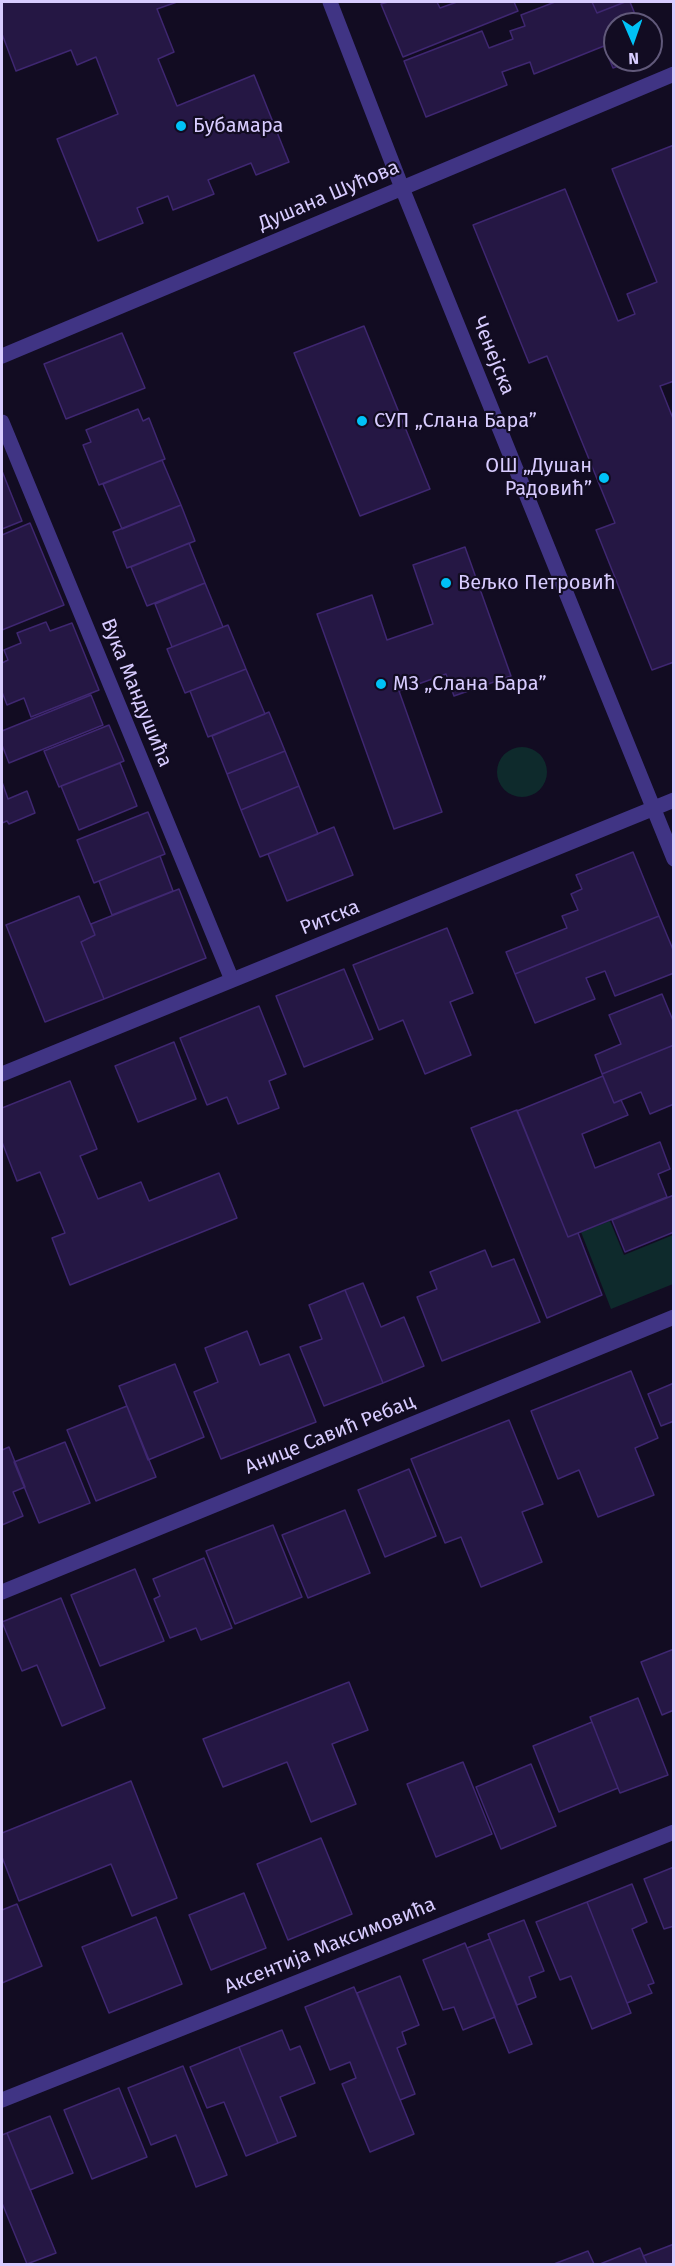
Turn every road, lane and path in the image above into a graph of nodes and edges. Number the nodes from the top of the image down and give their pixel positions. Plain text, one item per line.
1 (330, 2) edge
2 (674, 74) edge
3 (402, 188) junction
4 (2, 356) edge
5 (2, 422) edge
6 (674, 800) edge
7 (653, 808) junction
8 (674, 859) edge
9 (232, 980) junction
10 (2, 1074) edge
11 (674, 1317) edge
12 (2, 1592) edge
13 (674, 1832) edge
14 (2, 2100) edge

1 - 3 street, Ченејска
2 - 3 street, Душана Шућова
3 - 4 street, Душана Шућова
3 - 7 street, Ченејска
5 - 9 street, Вука Мандушића
6 - 7 street, Ритска
7 - 8 street, Ченејска
7 - 9 street, Ритска
9 - 10 street, Ритска
11 - 12 street, Анице Савић Ребац
13 - 14 street, Аксентија Максимовића

